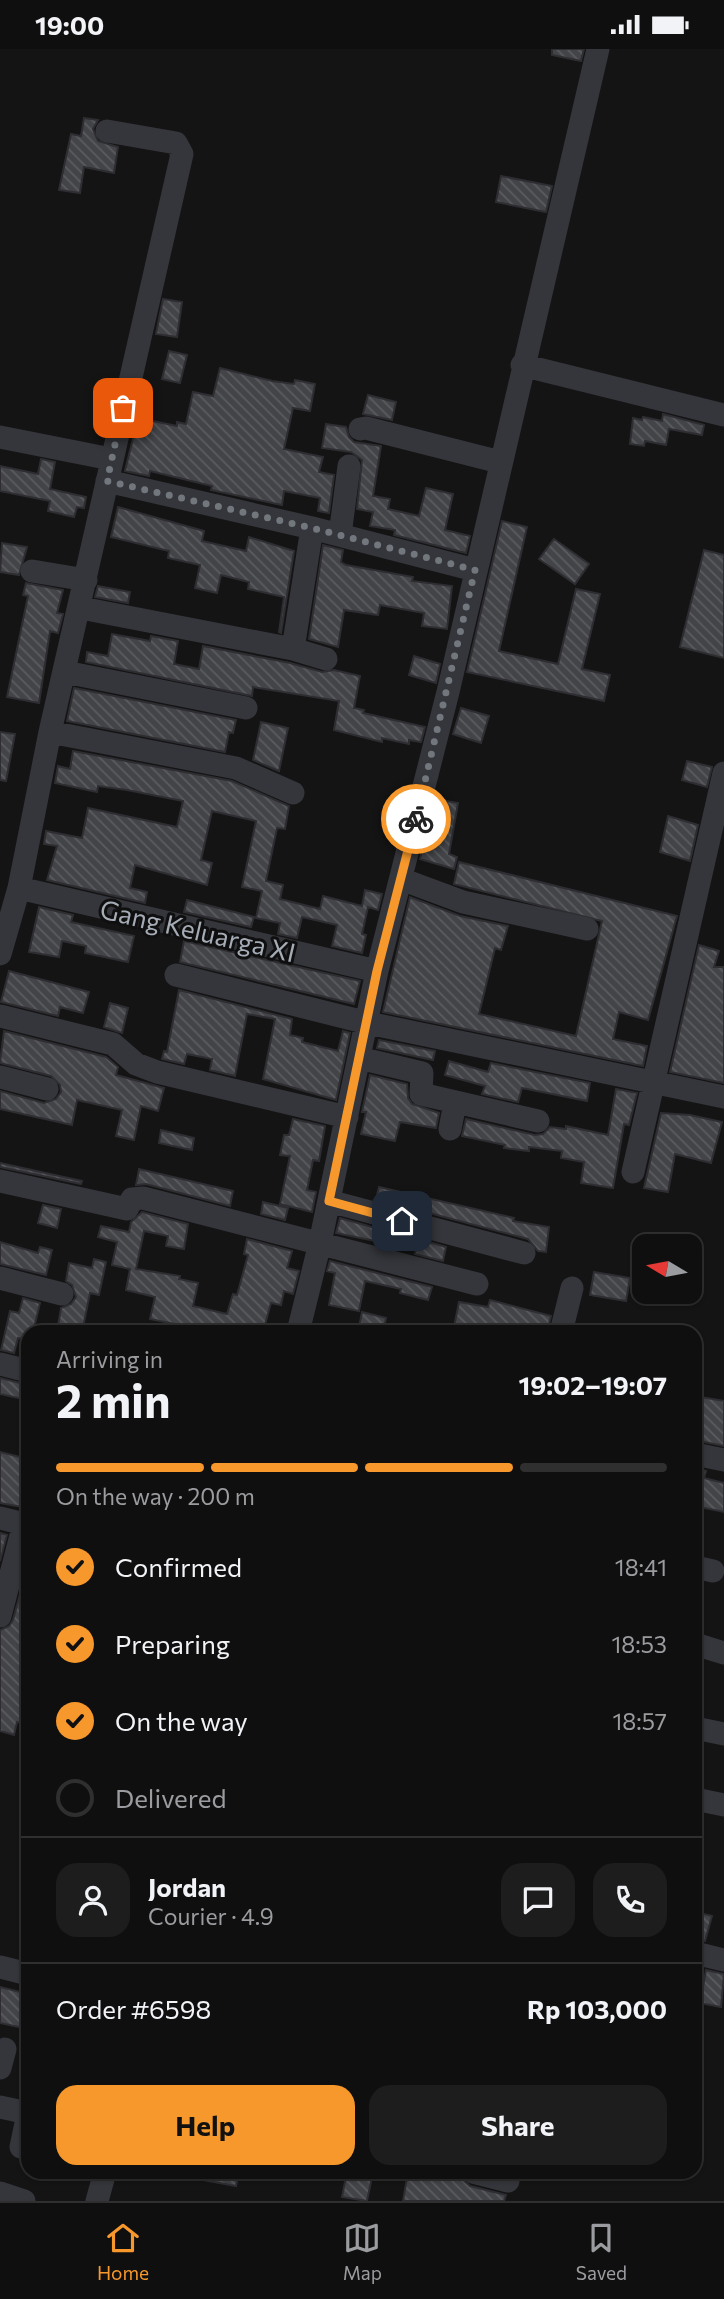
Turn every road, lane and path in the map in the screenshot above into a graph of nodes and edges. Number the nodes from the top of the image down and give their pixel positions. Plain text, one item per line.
1 (598, 49) edge
2 (107, 131) dead end
3 (522, 365) junction
4 (724, 415) edge
5 (360, 429) dead end
6 (0, 437) edge
7 (500, 462) junction
8 (349, 466) dead end
9 (109, 470) junction
10 (312, 528) junction
11 (340, 535) junction
12 (475, 570) junction
13 (32, 571) dead end
14 (86, 580) junction
15 (81, 608) junction
16 (293, 649) junction
17 (326, 660) dead end
18 (65, 672) junction
19 (246, 708) dead end
20 (50, 732) junction
21 (724, 773) edge
22 (293, 793) dead end
23 (720, 810) edge
24 (401, 879) junction
25 (19, 888) junction
26 (587, 929) dead end
27 (3, 931) edge
28 (0, 954) edge
29 (377, 971) junction
30 (176, 975) dead end
31 (0, 1017) edge
32 (368, 1023) junction
33 (359, 1058) junction
34 (0, 1077) edge
35 (652, 1080) junction
36 (47, 1089) dead end
37 (724, 1097) edge
38 (455, 1103) junction
39 (347, 1117) junction
40 (538, 1121) dead end
41 (450, 1129) dead end
42 (633, 1171) dead end
43 (0, 1181) edge
44 (329, 1201) junction
45 (320, 1243) junction
46 (524, 1253) dead end
47 (0, 1278) edge
48 (477, 1284) dead end
49 (572, 1288) dead end
50 (62, 1294) dead end
51 (300, 1325) edge
52 (563, 1325) edge
53 (0, 1364) edge
54 (21, 1369) edge
55 (702, 1455) edge
56 (724, 1460) edge
57 (0, 1518) edge
58 (21, 1524) edge
59 (21, 1542) edge
60 (0, 1616) edge
61 (702, 1646) edge
62 (724, 1653) edge
63 (702, 1733) edge
64 (724, 1734) edge
65 (702, 1800) edge
66 (724, 1805) edge
67 (702, 1955) edge
68 (724, 1960) edge
69 (0, 1967) edge
70 (21, 1972) edge
71 (0, 2107) edge
72 (21, 2112) edge
73 (103, 2179) edge
74 (500, 2179) edge
75 (508, 2181) dead end
76 (0, 2193) edge
77 (24, 2201) edge
78 (97, 2201) edge

1 - 3 street
2 - 9 street
3 - 4 street
3 - 7 street
5 - 7 street
6 - 9 street
7 - 12 street
8 - 11 street
9 - 10 street
9 - 14 street
10 - 11 street
10 - 16 street
11 - 12 street
12 - 24 street
13 - 14 street
14 - 15 street
15 - 16 street
15 - 18 street
16 - 17 street
18 - 19 street
18 - 20 street
20 - 22 street
20 - 25 street
21 - 23 street
23 - 35 street
24 - 26 street
24 - 29 street
25 - 27 street
25 - 29 street, Gang Keluarga XI
27 - 28 street
29 - 32 street
30 - 32 street
31 - 39 street
32 - 33 street
32 - 35 street
33 - 38 street
33 - 39 street
34 - 36 street
35 - 37 street
35 - 42 street
38 - 40 street
38 - 41 street
39 - 44 street
43 - 45 street
44 - 45 street
44 - 46 street
45 - 48 street
45 - 51 street
47 - 50 street
49 - 52 street
53 - 54 street
55 - 56 street
57 - 58 street
59 - 60 street
61 - 62 street
63 - 64 street
65 - 66 street
67 - 68 street
69 - 70 street
71 - 72 street
73 - 78 street
74 - 75 street
76 - 77 street

